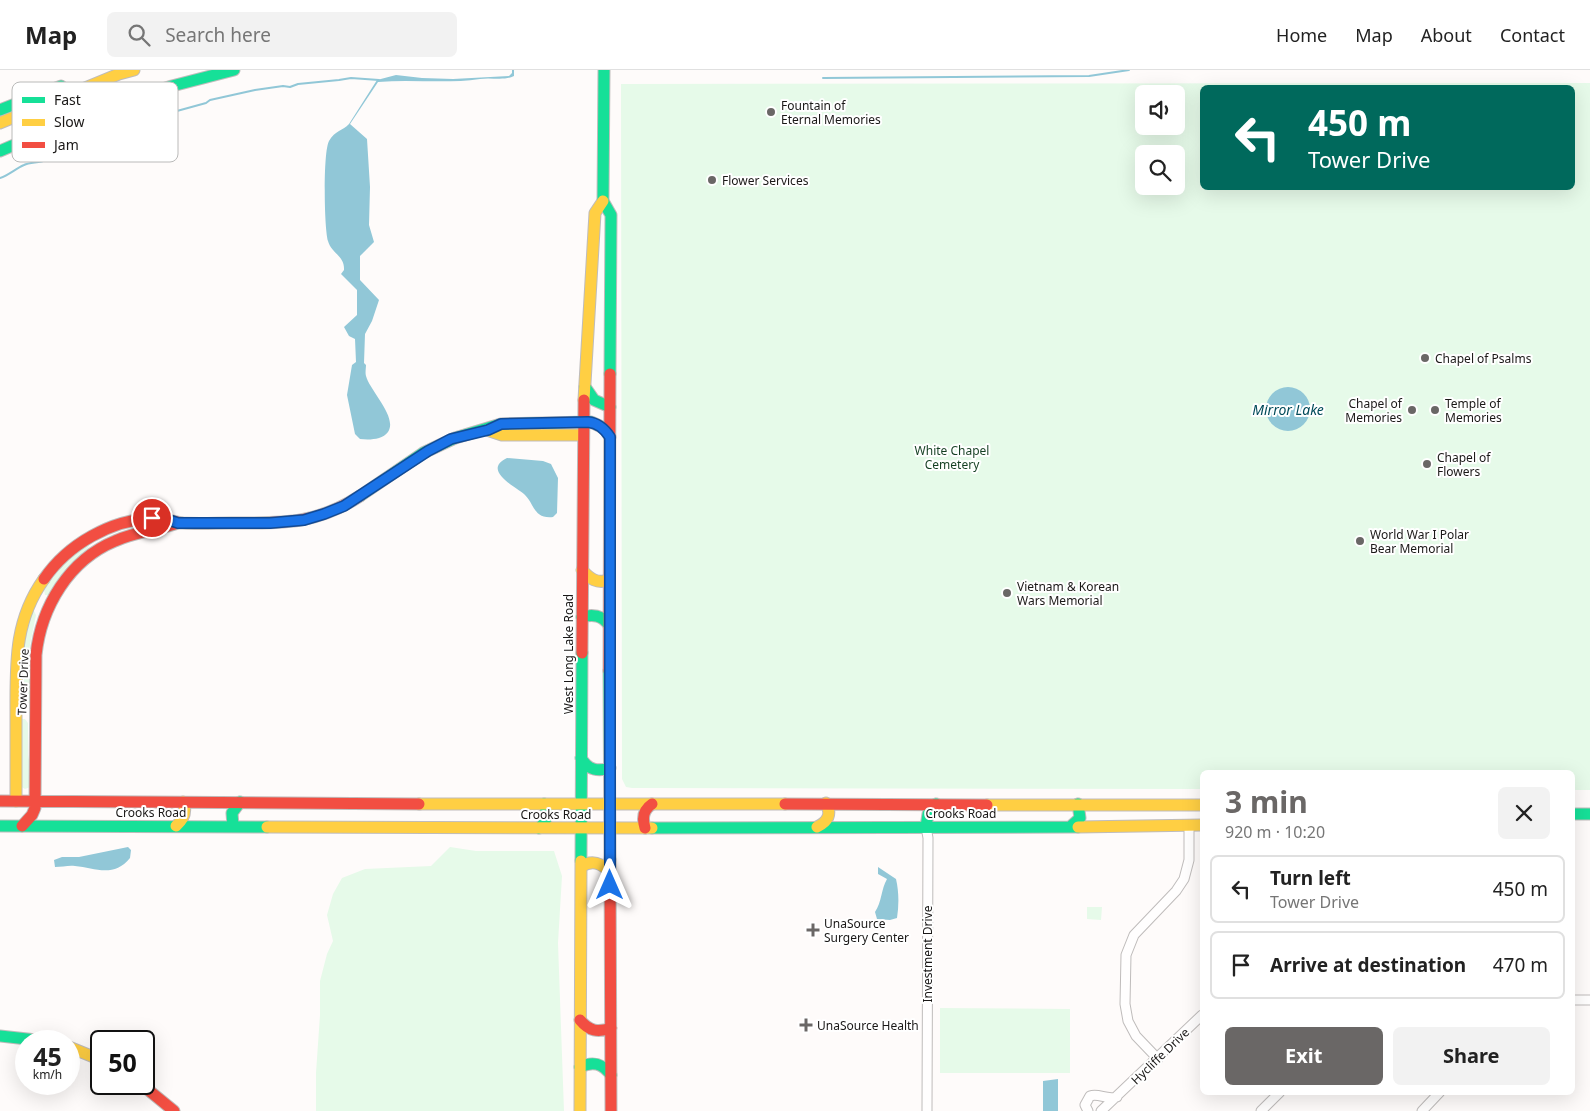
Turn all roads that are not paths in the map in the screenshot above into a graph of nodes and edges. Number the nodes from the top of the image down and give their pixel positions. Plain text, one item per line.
1 (134, 70) edge
2 (234, 70) edge
3 (604, 70) edge
4 (118, 74) junction
5 (72, 82) edge
6 (99, 82) edge
7 (178, 84) edge
8 (12, 105) edge
9 (0, 110) edge
10 (12, 118) edge
11 (0, 123) edge
12 (12, 146) edge
13 (0, 151) edge
14 (603, 200) junction
15 (590, 295) junction
16 (610, 302) junction
17 (585, 385) junction
18 (610, 407) junction
19 (583, 422) junction
20 (488, 430) junction
21 (583, 435) junction
22 (610, 437) junction
23 (178, 523) junction
24 (582, 570) junction
25 (609, 580) junction
26 (582, 617) junction
27 (609, 625) junction
28 (16, 698) junction
29 (36, 705) junction
30 (16, 717) junction
31 (35, 724) junction
32 (581, 758) junction
33 (610, 768) junction
34 (0, 801) edge
35 (16, 801) junction
36 (35, 801) junction
37 (183, 802) junction
38 (240, 802) junction
39 (544, 804) junction
40 (581, 804) junction
41 (610, 804) junction
42 (652, 804) junction
43 (826, 804) junction
44 (936, 804) junction
45 (1078, 804) junction
46 (1119, 804) junction
47 (1200, 805) edge
48 (1575, 814) edge
49 (1590, 814) edge
50 (1200, 825) edge
51 (0, 826) edge
52 (22, 826) junction
53 (176, 826) junction
54 (233, 826) junction
55 (1189, 826) junction
56 (817, 827) junction
57 (926, 827) junction
58 (1070, 827) junction
59 (539, 828) junction
60 (581, 828) junction
61 (610, 828) junction
62 (645, 828) junction
63 (1116, 828) junction
64 (580, 867) junction
65 (610, 872) junction
66 (1575, 1000) edge
67 (1590, 1000) edge
68 (1200, 1017) edge
69 (580, 1020) junction
70 (611, 1028) junction
71 (0, 1036) edge
72 (15, 1038) edge
73 (1158, 1059) junction
74 (580, 1067) junction
75 (611, 1075) junction
76 (154, 1095) edge
77 (1277, 1095) edge
78 (1437, 1095) edge
79 (1118, 1097) junction
80 (174, 1111) edge
81 (580, 1111) edge
82 (611, 1111) edge
83 (927, 1111) edge
84 (1088, 1111) edge
85 (1101, 1111) edge
86 (1261, 1111) edge
87 (1422, 1111) edge

1 - 4 main road
2 - 7 main road
3 - 14 main road, West Long Lake Road
4 - 5 main road
4 - 6 main road
8 - 9 main road
10 - 11 main road
12 - 13 main road
14 - 15 main road, West Long Lake Road
14 - 16 main road, West Long Lake Road
15 - 16 main road
15 - 17 main road, West Long Lake Road
16 - 18 main road, West Long Lake Road
17 - 18 main road
17 - 19 main road, West Long Lake Road
18 - 22 main road, West Long Lake Road
19 - 20 main road, Tower Drive
19 - 21 main road, West Long Lake Road
19 - 22 main road
20 - 21 main road, Tower Drive
20 - 23 main road, Tower Drive
21 - 24 main road, West Long Lake Road
22 - 25 main road, West Long Lake Road
23 - 28 main road, Tower Drive
23 - 29 main road, Tower Drive
24 - 25 main road
24 - 26 main road, West Long Lake Road
25 - 27 main road, West Long Lake Road
26 - 27 main road
26 - 32 main road, West Long Lake Road
27 - 33 main road, West Long Lake Road
28 - 29 main road
28 - 30 main road, Tower Drive
29 - 31 main road, Tower Drive
30 - 31 main road
30 - 35 main road, Tower Drive
31 - 36 main road, Tower Drive
32 - 33 main road
32 - 40 main road, West Long Lake Road
33 - 41 main road, West Long Lake Road
34 - 35 main road, Crooks Road
35 - 36 main road, Crooks Road
36 - 37 main road, Crooks Road
36 - 52 main road
37 - 38 main road, Crooks Road
37 - 53 main road
38 - 39 main road, Crooks Road
38 - 54 main road
39 - 40 main road, Crooks Road
39 - 59 main road
40 - 41 main road, Crooks Road
40 - 60 main road, West Long Lake Road
41 - 42 main road, Crooks Road
41 - 61 main road, West Long Lake Road
42 - 43 main road, Crooks Road
42 - 62 main road
43 - 44 main road, Crooks Road
43 - 56 main road
44 - 45 main road, Crooks Road
44 - 57 main road
45 - 46 main road, Crooks Road
45 - 58 main road
46 - 47 main road, Crooks Road
46 - 63 main road
48 - 49 main road
50 - 55 main road, Crooks Road
51 - 52 main road, Crooks Road
52 - 53 main road, Crooks Road
53 - 54 main road, Crooks Road
54 - 59 main road, Crooks Road
55 - 63 main road, Crooks Road
55 - 73 street
56 - 57 main road, Crooks Road
56 - 62 main road, Crooks Road
57 - 58 main road, Crooks Road
57 - 83 street, Investment Drive
58 - 63 main road, Crooks Road
59 - 60 main road, Crooks Road
60 - 61 main road, Crooks Road
60 - 64 main road, West Long Lake Road
61 - 62 main road, Crooks Road
61 - 65 main road, West Long Lake Road
64 - 65 main road
64 - 69 main road, West Long Lake Road
65 - 70 main road, West Long Lake Road
66 - 67 street
68 - 73 street, Hycliffe Drive
69 - 70 main road
69 - 74 main road, West Long Lake Road
70 - 75 main road, West Long Lake Road
71 - 72 main road
73 - 79 street, Hycliffe Drive
74 - 75 main road
74 - 81 main road, West Long Lake Road
75 - 82 main road, West Long Lake Road
76 - 80 main road
77 - 86 street
78 - 87 street
79 - 84 street
79 - 85 street, Hycliffe Drive

